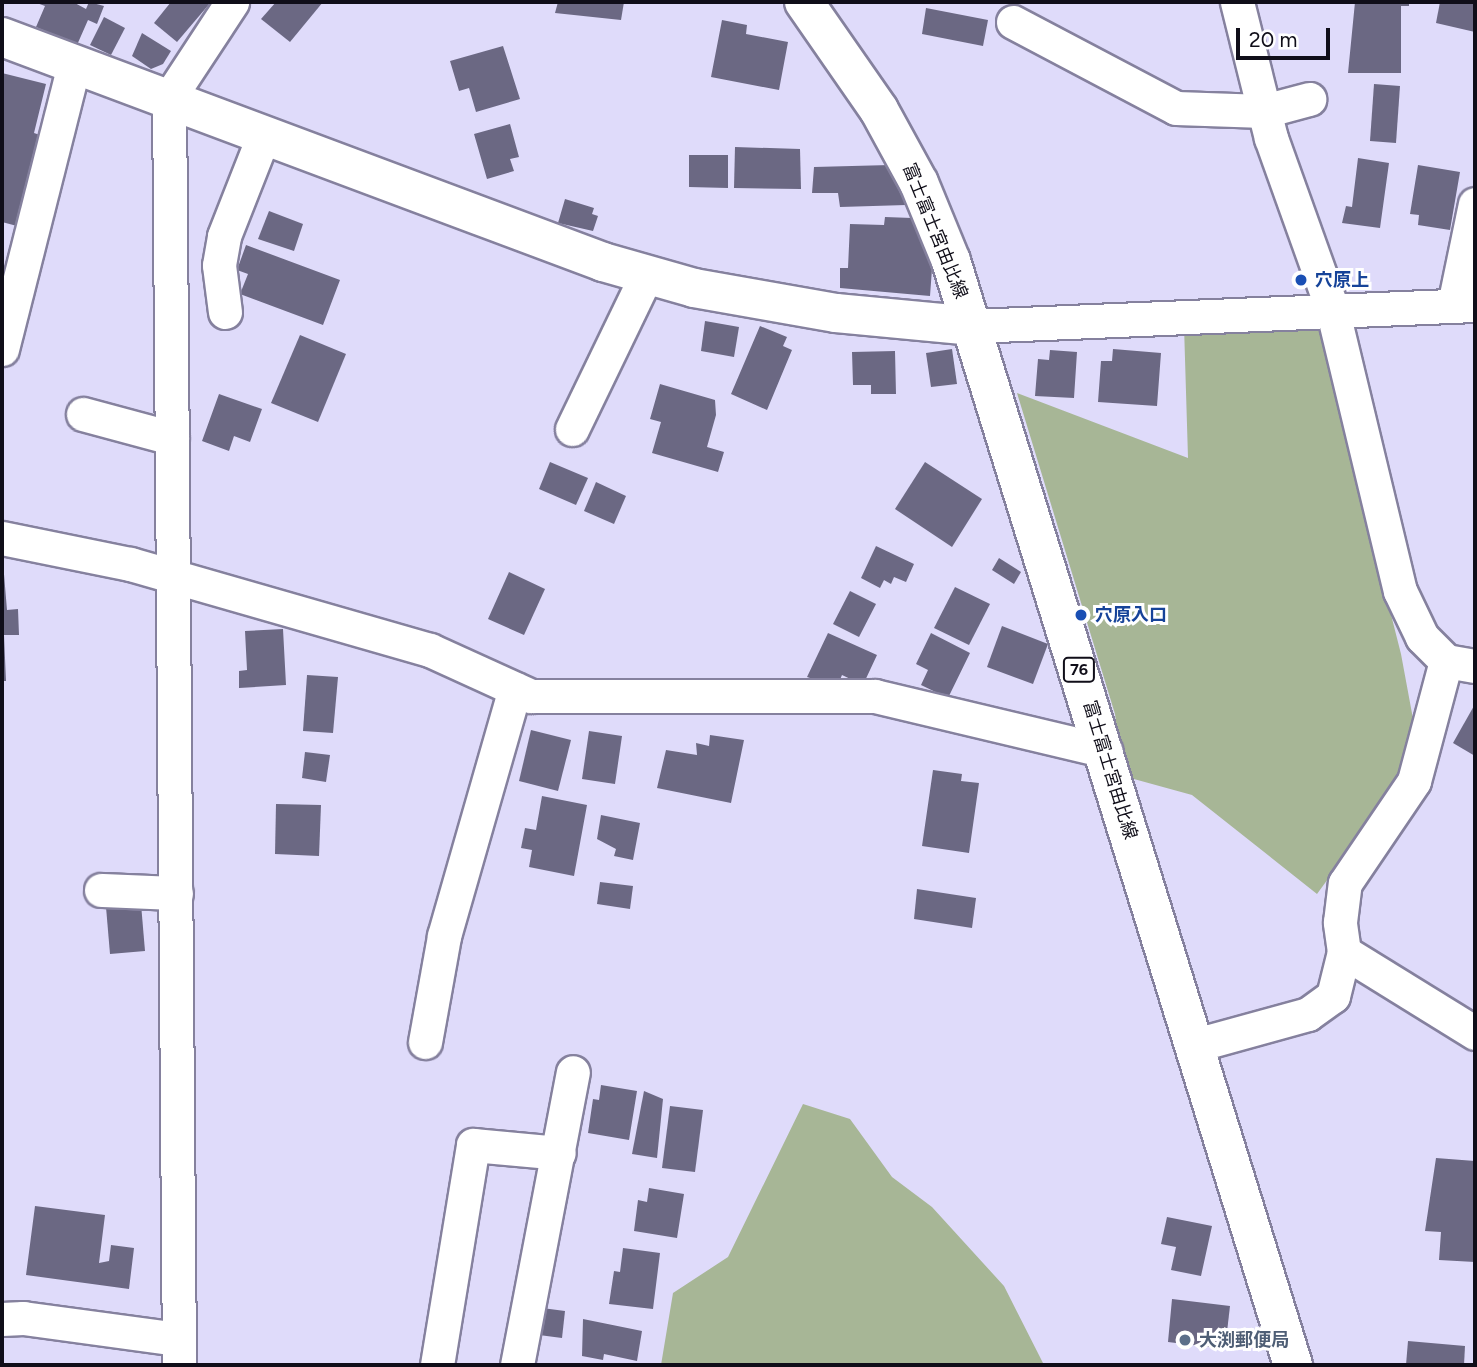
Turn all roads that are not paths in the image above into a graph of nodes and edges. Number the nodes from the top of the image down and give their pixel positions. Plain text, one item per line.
1 (232, 2) edge
2 (804, 2) edge
3 (1237, 2) edge
4 (1013, 22) dead end
5 (2, 37) edge
6 (74, 65) junction
7 (169, 98) junction
8 (1309, 99) dead end
9 (1264, 111) junction
10 (263, 136) junction
11 (1475, 204) edge
12 (646, 274) junction
13 (1465, 305) edge
14 (1332, 308) junction
15 (225, 312) dead end
16 (973, 326) junction
17 (2, 349) edge
18 (83, 414) dead end
19 (572, 429) dead end
20 (172, 438) junction
21 (2, 538) edge
22 (173, 576) junction
23 (1461, 664) edge
24 (515, 689) junction
25 (1106, 751) junction
26 (101, 890) dead end
27 (176, 893) junction
28 (1345, 952) junction
29 (1475, 1033) edge
30 (425, 1042) dead end
31 (1192, 1046) junction
32 (573, 1072) dead end
33 (559, 1153) junction
34 (2, 1319) edge
35 (179, 1352) edge
36 (436, 1365) edge
37 (517, 1365) edge
38 (1293, 1365) edge

1 - 7 street
2 - 16 main road, 富士富士宮由比線 / 76
3 - 9 street
4 - 9 street
5 - 6 main road
6 - 7 main road
6 - 17 street
7 - 10 main road
7 - 20 street
8 - 9 street
9 - 14 street
10 - 12 main road
10 - 15 street
11 - 13 street
12 - 16 main road
12 - 19 street
13 - 14 street
14 - 16 street
14 - 23 street
16 - 25 main road, 富士富士宮由比線 / 76
18 - 20 street
20 - 22 street
21 - 22 street
22 - 24 street
22 - 27 street
23 - 28 street
24 - 25 street
24 - 30 street
25 - 31 main road, 富士富士宮由比線 / 76
26 - 27 street
27 - 35 street
28 - 29 street
28 - 31 street
31 - 38 main road, 富士富士宮由比線 / 76
32 - 33 street
33 - 36 street
33 - 37 street
34 - 35 street

